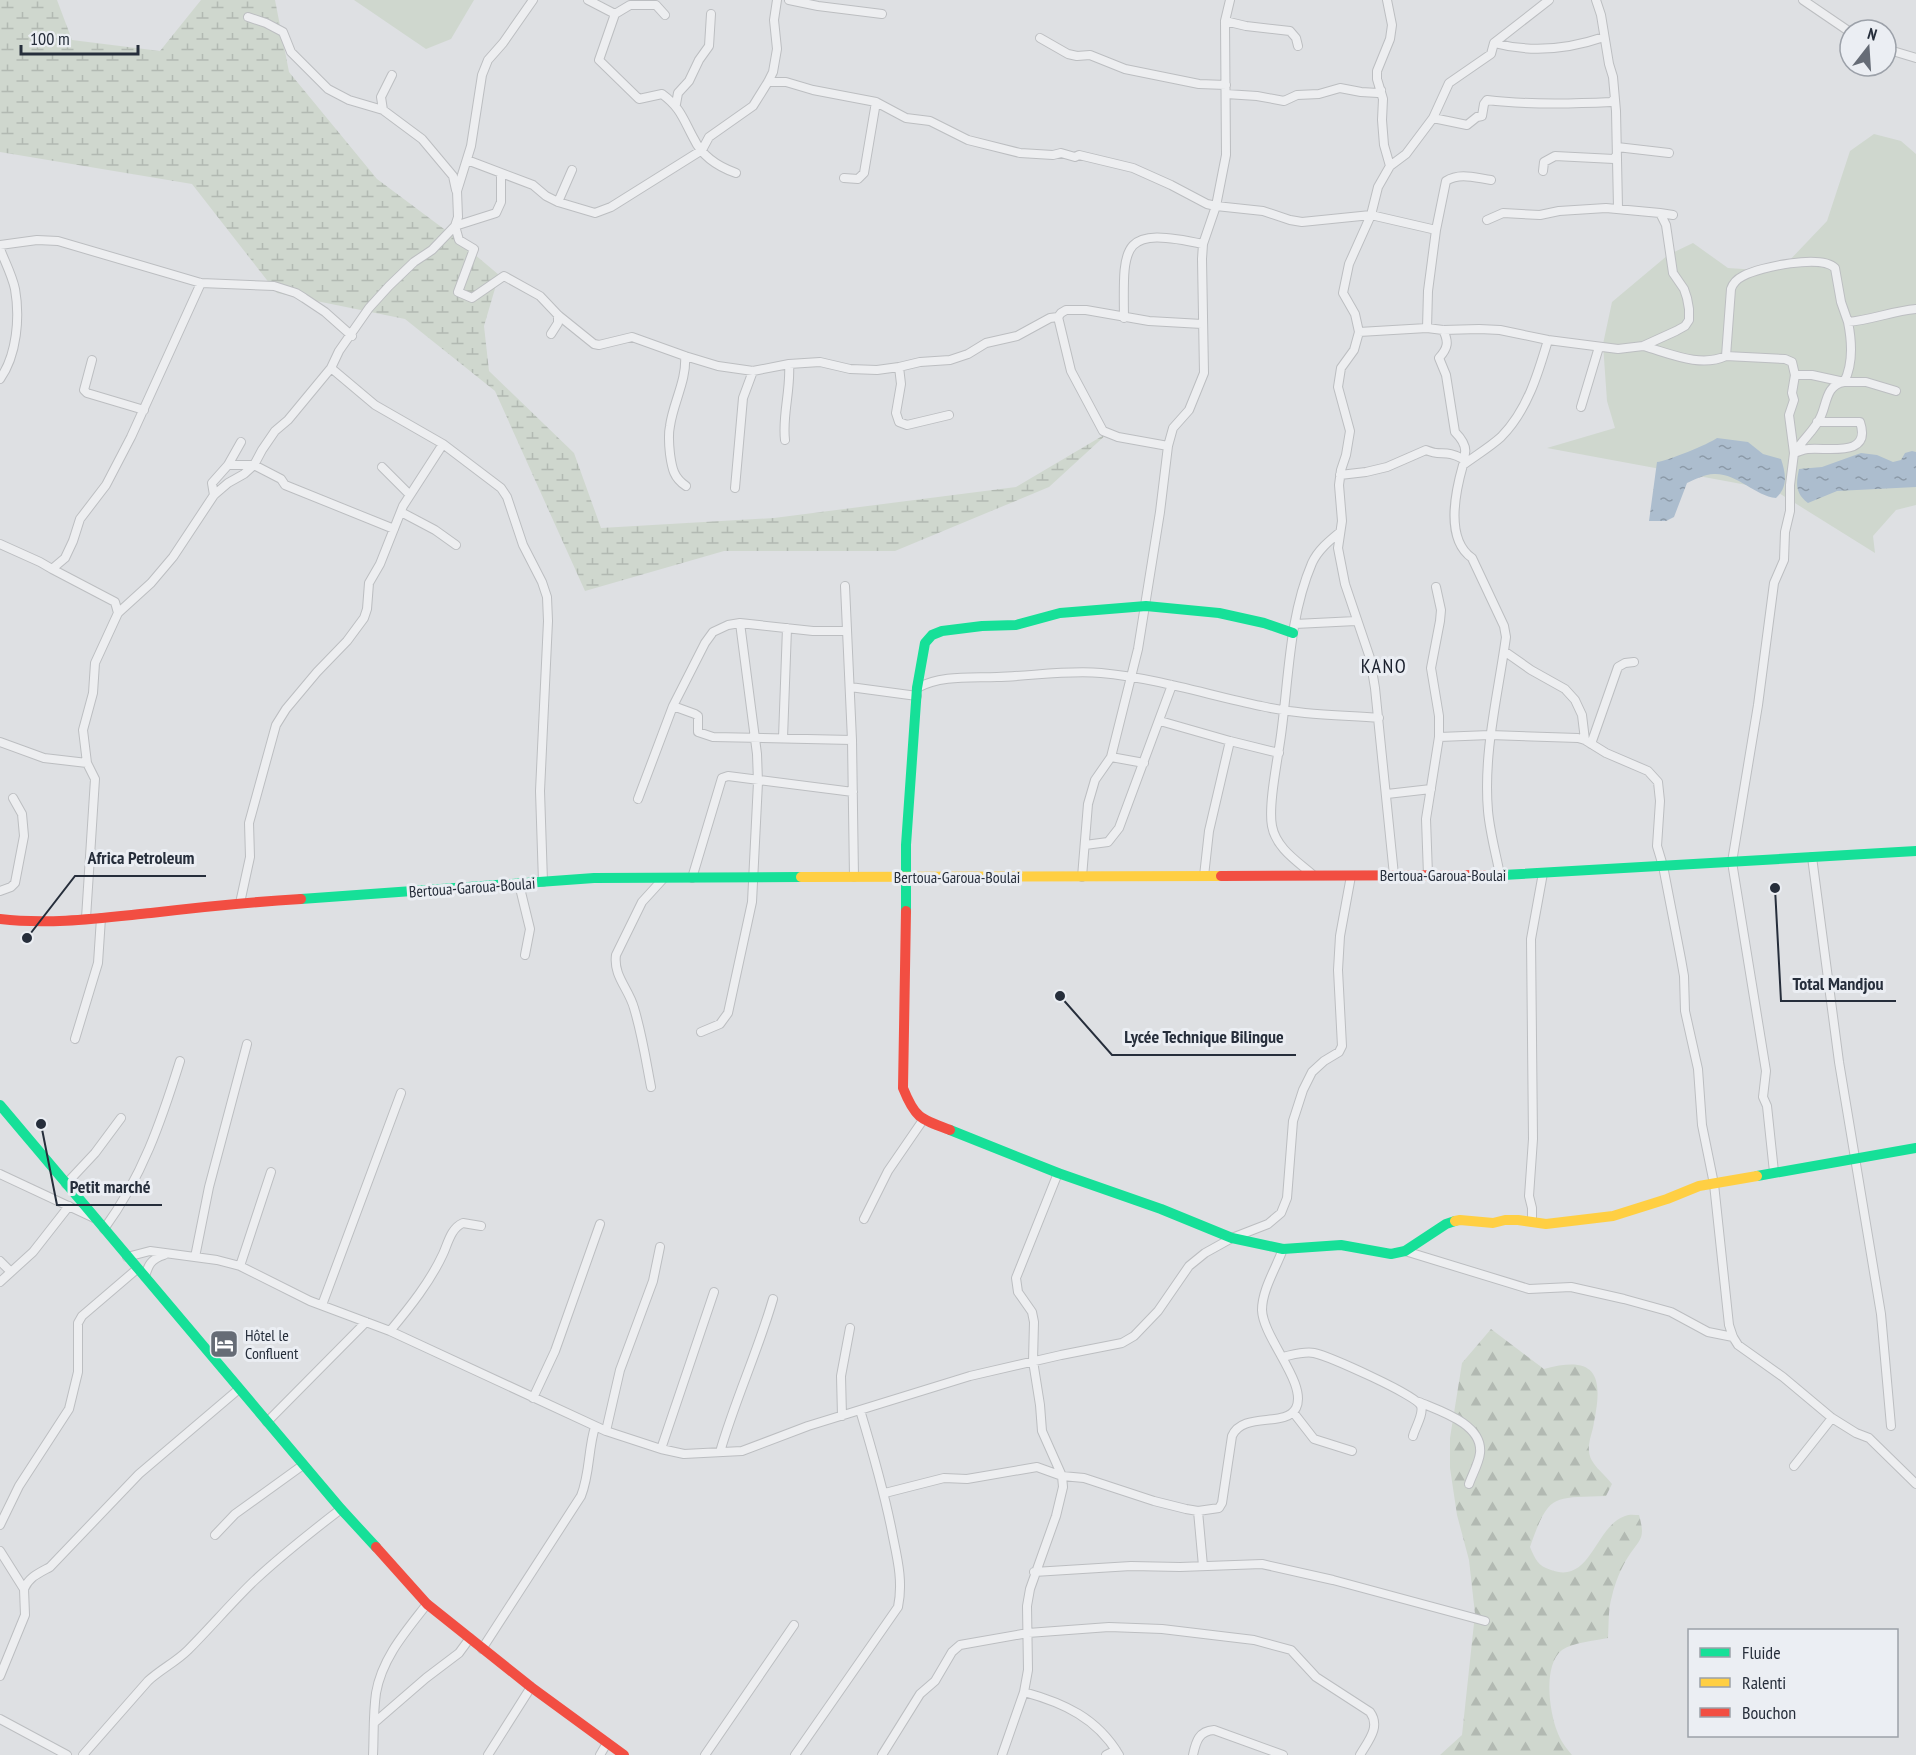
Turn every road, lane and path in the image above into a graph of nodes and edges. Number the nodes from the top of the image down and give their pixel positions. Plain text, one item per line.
1 (533, 0) edge
2 (588, 0) edge
3 (777, 0) edge
4 (789, 0) edge
5 (1230, 0) edge
6 (1387, 0) edge
7 (1550, 0) edge
8 (1596, 0) edge
9 (1803, 0) edge
10 (657, 3) edge
11 (615, 14) junction
12 (711, 14) dead end
13 (882, 14) dead end
14 (665, 15) dead end
15 (248, 17) dead end
16 (1225, 21) junction
17 (1838, 24) edge
18 (1604, 37) junction
19 (1040, 38) dead end
20 (1494, 43) junction
21 (1298, 46) dead end
22 (1898, 53) edge
23 (1916, 58) edge
24 (392, 75) dead end
25 (768, 82) junction
26 (1226, 85) junction
27 (1381, 90) junction
28 (1226, 94) junction
29 (1614, 99) junction
30 (876, 102) junction
31 (676, 104) junction
32 (382, 110) junction
33 (1433, 118) junction
34 (1617, 147) junction
35 (702, 150) junction
36 (1669, 153) dead end
37 (1616, 156) junction
38 (467, 160) junction
39 (1390, 166) junction
40 (572, 170) dead end
41 (1543, 171) dead end
42 (501, 173) junction
43 (736, 173) dead end
44 (844, 178) dead end
45 (1491, 180) dead end
46 (457, 191) junction
47 (558, 202) junction
48 (1216, 206) junction
49 (1618, 208) junction
50 (1660, 213) junction
51 (1371, 215) junction
52 (1673, 215) dead end
53 (1487, 220) dead end
54 (455, 226) junction
55 (1436, 230) junction
56 (1203, 244) junction
57 (0, 247) edge
58 (201, 283) junction
59 (1916, 309) edge
60 (558, 315) junction
61 (1058, 317) junction
62 (1124, 318) junction
63 (1848, 322) junction
64 (1202, 324) junction
65 (1427, 328) junction
66 (1443, 330) junction
67 (1359, 332) junction
68 (551, 334) dead end
69 (352, 336) junction
70 (1548, 340) junction
71 (1643, 346) junction
72 (1599, 347) junction
73 (684, 356) junction
74 (1725, 356) junction
75 (92, 360) dead end
76 (789, 364) junction
77 (899, 367) junction
78 (331, 368) junction
79 (753, 371) junction
80 (1795, 375) junction
81 (0, 379) edge
82 (1844, 382) junction
83 (1896, 391) dead end
84 (1581, 407) dead end
85 (144, 410) junction
86 (949, 415) dead end
87 (1817, 422) junction
88 (785, 440) dead end
89 (241, 442) dead end
90 (443, 444) junction
91 (1168, 446) junction
92 (1794, 453) junction
93 (228, 465) junction
94 (254, 465) junction
95 (382, 467) dead end
96 (1340, 475) junction
97 (686, 486) dead end
98 (735, 488) dead end
99 (214, 495) junction
100 (410, 495) junction
101 (401, 512) junction
102 (394, 529) junction
103 (1340, 532) junction
104 (0, 544) edge
105 (456, 545) dead end
106 (51, 569) junction
107 (845, 586) dead end
108 (1436, 587) dead end
109 (1146, 606) junction
110 (118, 614) junction
111 (1356, 621) junction
112 (740, 622) junction
113 (787, 628) junction
114 (1294, 628) junction
115 (847, 631) junction
116 (1504, 651) junction
117 (1634, 662) dead end
118 (1130, 676) junction
119 (1172, 685) junction
120 (850, 687) junction
121 (917, 692) junction
122 (673, 706) junction
123 (1285, 711) junction
124 (1379, 718) junction
125 (1160, 721) junction
126 (1490, 735) junction
127 (1439, 737) junction
128 (755, 738) junction
129 (783, 738) junction
130 (852, 740) junction
131 (1230, 741) junction
132 (0, 742) edge
133 (1588, 742) junction
134 (1279, 753) junction
135 (1111, 757) junction
136 (87, 763) junction
137 (1144, 763) junction
138 (758, 782) junction
139 (1431, 789) junction
140 (853, 792) junction
141 (1387, 794) junction
142 (13, 798) dead end
143 (638, 799) dead end
144 (1085, 845) junction
145 (1916, 851) edge
146 (1812, 857) junction
147 (1732, 862) junction
148 (1663, 866) junction
149 (1543, 873) junction
150 (1428, 875) junction
151 (1500, 875) junction
152 (1204, 876) junction
153 (1314, 876) junction
154 (1350, 876) junction
155 (1395, 876) junction
156 (854, 877) junction
157 (907, 877) junction
158 (1082, 877) junction
159 (664, 878) junction
160 (692, 878) junction
161 (754, 878) junction
162 (543, 882) junction
163 (519, 884) junction
164 (0, 891) edge
165 (240, 903) junction
166 (86, 918) junction
167 (101, 918) junction
168 (0, 919) edge
169 (525, 955) dead end
170 (701, 1032) dead end
171 (75, 1039) dead end
172 (247, 1044) dead end
173 (180, 1061) dead end
174 (651, 1087) dead end
175 (401, 1093) dead end
176 (0, 1105) edge
177 (121, 1118) dead end
178 (923, 1120) junction
179 (1916, 1148) edge
180 (1856, 1158) junction
181 (271, 1172) dead end
182 (1774, 1172) junction
183 (1058, 1173) junction
184 (4, 1176) edge
185 (66, 1184) junction
186 (1714, 1184) junction
187 (0, 1186) edge
188 (69, 1206) junction
189 (95, 1218) junction
190 (864, 1219) dead end
191 (1532, 1222) junction
192 (600, 1224) dead end
193 (481, 1226) dead end
194 (104, 1229) junction
195 (1232, 1238) junction
196 (660, 1247) dead end
197 (1283, 1249) junction
198 (1405, 1251) junction
199 (165, 1254) junction
200 (127, 1257) junction
201 (195, 1257) junction
202 (0, 1261) edge
203 (240, 1266) junction
204 (11, 1272) junction
205 (141, 1273) junction
206 (0, 1282) edge
207 (714, 1292) dead end
208 (773, 1299) dead end
209 (322, 1305) junction
210 (366, 1322) junction
211 (850, 1328) dead end
212 (390, 1331) junction
213 (1732, 1337) junction
214 (1282, 1357) junction
215 (1033, 1361) junction
216 (239, 1389) junction
217 (533, 1398) junction
218 (1419, 1402) junction
219 (860, 1410) junction
220 (1293, 1412) junction
221 (842, 1416) junction
222 (1832, 1418) junction
223 (267, 1422) junction
224 (1891, 1426) dead end
225 (594, 1427) junction
226 (606, 1431) junction
227 (1413, 1436) dead end
228 (660, 1449) junction
229 (1352, 1451) dead end
230 (720, 1452) junction
231 (303, 1465) junction
232 (1794, 1466) dead end
233 (1062, 1476) junction
234 (1468, 1484) dead end
235 (1916, 1484) edge
236 (885, 1493) junction
237 (341, 1509) junction
238 (1198, 1511) junction
239 (0, 1525) edge
240 (215, 1535) dead end
241 (0, 1551) edge
242 (1203, 1566) junction
243 (1034, 1572) junction
244 (24, 1589) junction
245 (427, 1604) junction
246 (1485, 1621) dead end
247 (794, 1625) dead end
248 (1028, 1634) junction
249 (470, 1638) junction
250 (482, 1649) junction
251 (0, 1676) edge
252 (531, 1688) junction
253 (1024, 1692) junction
254 (0, 1719) edge
255 (374, 1723) junction
256 (607, 1743) junction
257 (1117, 1752) edge
258 (67, 1755) edge
259 (83, 1755) edge
260 (373, 1755) edge
261 (488, 1755) edge
262 (600, 1755) edge
263 (624, 1755) edge
264 (705, 1755) edge
265 (795, 1755) edge
266 (882, 1755) edge
267 (1002, 1755) edge
268 (1106, 1755) edge
269 (1193, 1755) edge
270 (1283, 1755) edge
271 (1360, 1755) edge

1 - 38 street
2 - 11 street
3 - 25 street
4 - 13 street
5 - 16 street
6 - 27 street
7 - 20 street
8 - 18 street
9 - 17 street
10 - 11 street
10 - 14 street
11 - 31 street
12 - 31 street
15 - 32 street
16 - 21 street
16 - 26 street
18 - 20 street
18 - 29 street
19 - 26 street
20 - 33 street
22 - 23 street
24 - 32 street
25 - 30 street
25 - 35 street
26 - 28 street
27 - 28 street
27 - 39 street
28 - 48 street
29 - 33 street
29 - 34 street
30 - 44 street
30 - 48 street
31 - 35 street
32 - 46 street
33 - 39 street
34 - 36 street
34 - 37 street
35 - 43 street
35 - 47 street
37 - 41 street
37 - 49 street
38 - 42 street
38 - 46 street
39 - 51 street
40 - 47 street
42 - 47 street
42 - 54 street
45 - 55 street
46 - 54 street
48 - 51 street
48 - 56 street
49 - 50 street
49 - 53 street
50 - 52 street
50 - 71 street
51 - 55 street
51 - 67 street
54 - 60 street
54 - 69 street
55 - 65 street
56 - 62 street
56 - 64 street
57 - 58 street
57 - 81 street
58 - 69 street
58 - 85 street
59 - 63 street
60 - 68 street
60 - 73 street
61 - 62 street
61 - 77 street
61 - 91 street
62 - 64 street
63 - 74 street
63 - 82 street
64 - 91 street
65 - 66 street
65 - 67 street
66 - 70 street
66 - 96 street
67 - 96 street
69 - 78 street
70 - 72 street
70 - 116 street
71 - 72 street
71 - 74 street
72 - 84 street
73 - 79 street
73 - 97 street
74 - 80 street
75 - 85 street
76 - 77 street
76 - 79 street
76 - 88 street
77 - 86 street
78 - 90 street
78 - 94 street
79 - 98 street
80 - 82 street
80 - 92 street
82 - 83 street
82 - 87 street
85 - 106 street
87 - 92 street
87 - 92 street
89 - 93 street
90 - 100 street
90 - 162 street
91 - 109 street
92 - 147 street
93 - 94 street
93 - 99 street
94 - 99 street
94 - 102 street
95 - 100 street
96 - 103 street
99 - 110 street
100 - 101 street
101 - 102 street
101 - 105 street
102 - 165 street
103 - 111 street
103 - 114 street
104 - 106 street
106 - 110 street
107 - 115 street
108 - 127 street
109 - 114 main road
109 - 118 street
109 - 121 main road
110 - 136 street
111 - 114 street
111 - 124 street
112 - 113 street
112 - 122 street
112 - 128 street
113 - 115 street
113 - 129 street
114 - 123 street
115 - 120 street
116 - 126 street
116 - 133 street
117 - 133 street
118 - 119 street
118 - 121 street
118 - 135 street
119 - 123 street
119 - 125 street
120 - 121 street
120 - 130 street
121 - 157 main road
122 - 128 street
122 - 143 street
123 - 124 street
123 - 134 street
124 - 141 street
125 - 131 street
125 - 137 street
126 - 127 street
126 - 133 street
126 - 151 street
127 - 139 street
128 - 129 street
128 - 138 street
129 - 130 street
130 - 140 street
131 - 134 street
131 - 152 street
132 - 136 street
133 - 148 street
134 - 153 street
135 - 137 street
135 - 144 street
136 - 166 street
137 - 144 street
138 - 140 street
138 - 160 street
138 - 161 street
139 - 141 street
139 - 150 street
140 - 156 street
141 - 155 street
142 - 164 street
144 - 158 street
145 - 146 main road, Bertoua-Garoua-Boulai
146 - 147 main road, Bertoua-Garoua-Boulai
146 - 180 street
147 - 148 main road, Bertoua-Garoua-Boulai
147 - 182 street
148 - 149 main road, Bertoua-Garoua-Boulai
148 - 186 street
149 - 151 main road, Bertoua-Garoua-Boulai
149 - 191 street
150 - 151 main road, Bertoua-Garoua-Boulai
150 - 155 main road, Bertoua-Garoua-Boulai
152 - 153 main road, Bertoua-Garoua-Boulai
152 - 158 main road, Bertoua-Garoua-Boulai
153 - 154 main road, Bertoua-Garoua-Boulai
154 - 155 main road, Bertoua-Garoua-Boulai
154 - 195 street
156 - 157 main road, Bertoua-Garoua-Boulai
156 - 161 main road, Bertoua-Garoua-Boulai
157 - 158 main road, Bertoua-Garoua-Boulai
157 - 178 main road
159 - 160 main road, Bertoua-Garoua-Boulai
159 - 162 main road, Bertoua-Garoua-Boulai
159 - 174 street
160 - 161 main road, Bertoua-Garoua-Boulai
161 - 170 street
162 - 163 main road, Bertoua-Garoua-Boulai
163 - 165 main road, Bertoua-Garoua-Boulai
163 - 169 street
165 - 167 main road, Bertoua-Garoua-Boulai
166 - 167 main road, Bertoua-Garoua-Boulai
166 - 168 main road, Bertoua-Garoua-Boulai
167 - 171 street
172 - 201 street
173 - 194 street
175 - 209 street
176 - 185 main road
177 - 185 street
178 - 183 main road
178 - 190 street
179 - 180 main road
180 - 182 main road
180 - 224 street
181 - 203 street
182 - 186 main road
183 - 195 main road
183 - 215 street
184 - 187 street
184 - 188 street
185 - 189 main road
186 - 191 main road
186 - 213 street
188 - 189 street
188 - 204 street
189 - 194 main road
191 - 198 main road
192 - 217 street
193 - 212 street
194 - 200 main road
195 - 197 main road
195 - 215 street
196 - 226 street
197 - 198 main road
197 - 214 street
198 - 213 street
199 - 200 street
199 - 201 street
199 - 205 street
200 - 205 main road
201 - 203 street
202 - 204 street
203 - 209 street
204 - 206 street
205 - 216 main road
205 - 239 street
207 - 228 street
208 - 230 street
209 - 210 street
210 - 212 street
210 - 223 street
211 - 221 street
212 - 217 street
213 - 222 street
214 - 218 street
214 - 220 street
215 - 219 street
215 - 233 street
216 - 223 main road
216 - 244 street
217 - 225 street
218 - 227 street
218 - 234 street
219 - 221 street
219 - 236 street
220 - 229 street
220 - 238 street
221 - 230 street
222 - 232 street
222 - 235 street
223 - 231 main road
225 - 226 street
225 - 250 street
226 - 228 street
228 - 230 street
231 - 237 main road
231 - 240 street
233 - 236 street
233 - 238 street
233 - 243 street
236 - 265 street
237 - 245 main road
237 - 259 street
238 - 242 street
241 - 244 street
242 - 243 street
242 - 246 street
243 - 248 street
244 - 251 street
245 - 249 main road
245 - 255 street
247 - 264 street
248 - 253 street
248 - 266 street
248 - 271 street
249 - 250 main road
249 - 255 street
250 - 252 main road
252 - 256 main road
252 - 261 street
253 - 257 street
253 - 267 street
254 - 258 street
255 - 260 street
256 - 262 street
256 - 263 main road
257 - 268 street
269 - 270 street

